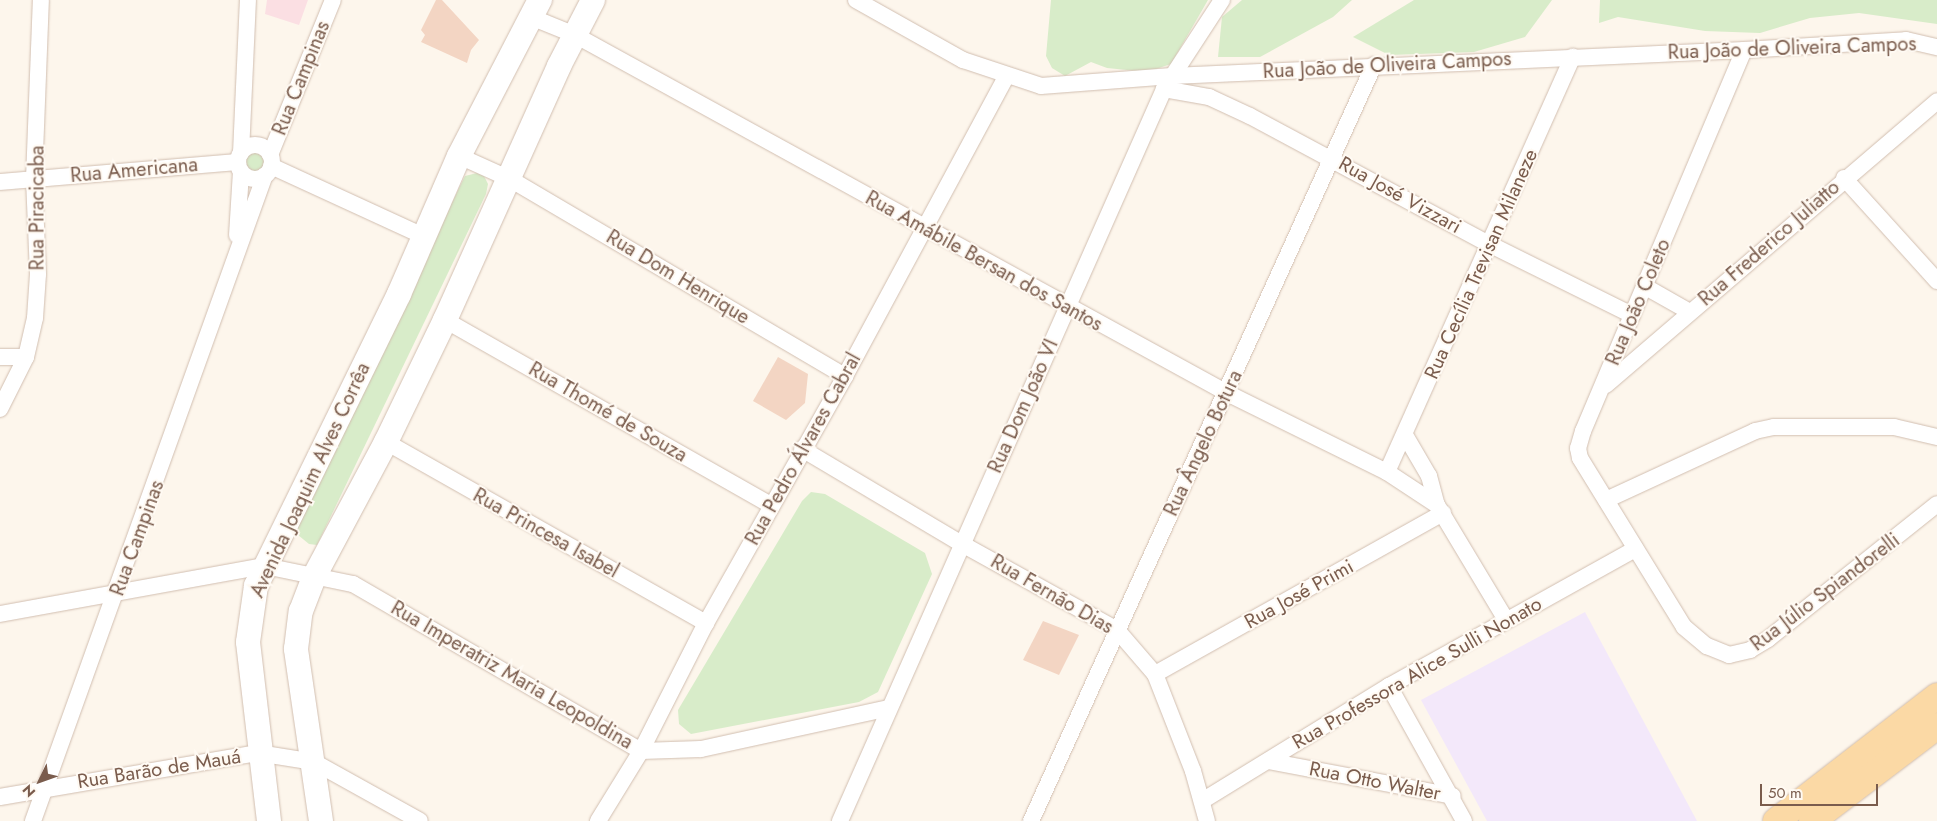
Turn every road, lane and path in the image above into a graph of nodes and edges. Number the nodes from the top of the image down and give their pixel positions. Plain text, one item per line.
1 (41, 0) edge
2 (248, 0) edge
3 (333, 0) edge
4 (593, 0) edge
5 (856, 0) edge
6 (1222, 0) edge
7 (536, 8) edge
8 (575, 35) junction
9 (1937, 47) edge
10 (1744, 50) junction
11 (1573, 57) junction
12 (1374, 65) junction
13 (1006, 77) junction
14 (1168, 82) junction
15 (1937, 101) edge
16 (459, 156) junction
17 (1333, 158) junction
18 (240, 162) junction
19 (269, 165) junction
20 (1844, 178) junction
21 (34, 179) junction
22 (510, 179) junction
23 (0, 182) edge
24 (924, 229) junction
25 (423, 236) junction
26 (1489, 244) junction
27 (236, 252) junction
28 (1937, 281) edge
29 (1644, 286) junction
30 (1066, 307) junction
31 (1690, 312) junction
32 (1632, 315) junction
33 (445, 320) junction
34 (0, 357) edge
35 (26, 357) junction
36 (845, 376) junction
37 (1602, 388) junction
38 (1227, 393) junction
39 (0, 409) edge
40 (1405, 435) junction
41 (1937, 437) edge
42 (386, 442) junction
43 (802, 449) junction
44 (1387, 472) junction
45 (1606, 500) junction
46 (771, 505) junction
47 (1440, 509) junction
48 (1934, 512) edge
49 (962, 544) junction
50 (1635, 549) junction
51 (265, 566) junction
52 (315, 575) junction
53 (117, 594) junction
54 (0, 614) edge
55 (1506, 620) junction
56 (706, 623) junction
57 (1117, 630) junction
58 (1155, 674) junction
59 (1389, 686) junction
60 (1937, 696) edge
61 (889, 708) junction
62 (1937, 726) edge
63 (641, 751) junction
64 (258, 753) junction
65 (1268, 761) junction
66 (314, 762) junction
67 (46, 787) junction
68 (1453, 796) junction
69 (0, 797) edge
70 (1202, 801) junction
71 (34, 821) edge
72 (269, 821) edge
73 (321, 821) edge
74 (420, 821) edge
75 (598, 821) edge
76 (840, 821) edge
77 (1032, 821) edge
78 (1207, 821) edge
79 (1464, 821) edge
80 (1776, 821) edge
81 (1812, 821) edge

1 - 21 street, Rua Piracicaba
2 - 18 street, Rua Campinas
3 - 19 street, Rua Campinas
4 - 8 main road
5 - 13 street, Rua João de Oliveira Campos
6 - 14 street, Rua Dom João VI
7 - 8 street, Rua Amábile Bersan dos Santos
7 - 16 main road, Avenida Joaquim Alves Corrêa
8 - 22 main road
8 - 24 street, Rua Amábile Bersan dos Santos
9 - 10 street, Rua João de Oliveira Campos
10 - 11 street, Rua João de Oliveira Campos
10 - 29 street, Rua João Coleto
11 - 12 street, Rua João de Oliveira Campos
11 - 26 street, Rua Cecília Trevisan Milaneze
12 - 14 street, Rua João de Oliveira Campos
12 - 17 street, Rua Ângelo Botura
13 - 14 street, Rua João de Oliveira Campos
13 - 24 street, Rua Pedro Álvares Cabral
14 - 17 street, Rua José Vizzari
14 - 30 street, Rua Dom João VI
15 - 20 street, Rua Frederico Juliatto
16 - 22 street
16 - 25 main road, Avenida Joaquim Alves Corrêa
17 - 26 street, Rua José Vizzari
17 - 38 street, Rua Ângelo Botura
18 - 19 street
18 - 19 street
18 - 21 street, Rua Americana
18 - 27 street, Rua Campinas
19 - 25 street
19 - 27 street, Rua Campinas
20 - 28 street
20 - 31 street, Rua Frederico Juliatto
21 - 23 street, Rua Americana
21 - 35 street, Rua Piracicaba
22 - 33 main road
22 - 36 street, Rua Dom Henrique
24 - 30 street, Rua Amábile Bersan dos Santos
24 - 36 street, Rua Pedro Álvares Cabral
25 - 51 main road, Avenida Joaquim Alves Corrêa
26 - 32 street, Rua José Vizzari
26 - 40 street, Rua Cecília Trevisan Milaneze
27 - 53 street, Rua Campinas
29 - 31 street
29 - 32 street, Rua João Coleto
30 - 38 street, Rua Amábile Bersan dos Santos
30 - 49 street, Rua Dom João VI
31 - 37 street, Rua Frederico Juliatto
32 - 37 street, Rua João Coleto
33 - 42 main road
33 - 46 street, Rua Thomé de Souza
34 - 35 street
35 - 39 street, Rua Piracicaba
36 - 43 street, Rua Pedro Álvares Cabral
37 - 45 street, Rua João Coleto
38 - 44 street, Rua Amábile Bersan dos Santos
38 - 57 street, Rua Ângelo Botura
40 - 44 street, Rua Cecília Trevisan Milaneze
40 - 47 street
41 - 45 street
42 - 52 main road
42 - 56 street, Rua Princesa Isabel
43 - 46 street, Rua Pedro Álvares Cabral
43 - 49 street, Rua Fernão Dias
44 - 47 street, Rua Amábile Bersan dos Santos
45 - 50 street, Rua João Coleto
46 - 56 street, Rua Pedro Álvares Cabral
47 - 55 street
47 - 58 street, Rua José Primi
48 - 50 street, Rua Júlio Spiandorelli
49 - 57 street, Rua Fernão Dias
49 - 61 street, Rua Dom João VI
50 - 55 street, Rua Professora Alice Sulli Nonato
51 - 52 street, Rua Imperatriz Maria Leopoldina
51 - 53 street
51 - 64 main road, Avenida Joaquim Alves Corrêa
52 - 63 street, Rua Imperatriz Maria Leopoldina
52 - 66 main road
53 - 54 street
53 - 67 street, Rua Campinas
55 - 59 street, Rua Professora Alice Sulli Nonato
56 - 63 street, Rua Pedro Álvares Cabral
57 - 58 street, Rua Fernão Dias
57 - 77 street, Rua Ângelo Botura
58 - 70 street, Rua Fernão Dias
59 - 65 street, Rua Professora Alice Sulli Nonato
59 - 68 street
60 - 80 main road
61 - 63 street, Rua Imperatriz Maria Leopoldina
61 - 76 street, Rua Dom João VI
62 - 81 main road
63 - 75 street, Rua Pedro Álvares Cabral
64 - 66 street, Rua Barão de Mauá
64 - 67 street, Rua Barão de Mauá
64 - 72 main road, Avenida Joaquim Alves Corrêa
65 - 68 street, Rua Otto Walter
65 - 70 street, Rua Professora Alice Sulli Nonato
66 - 73 main road
66 - 74 street, Rua Barão de Mauá
67 - 69 street, Rua Barão de Mauá
67 - 71 street, Rua Campinas
68 - 79 street
70 - 78 street, Rua Fernão Dias

